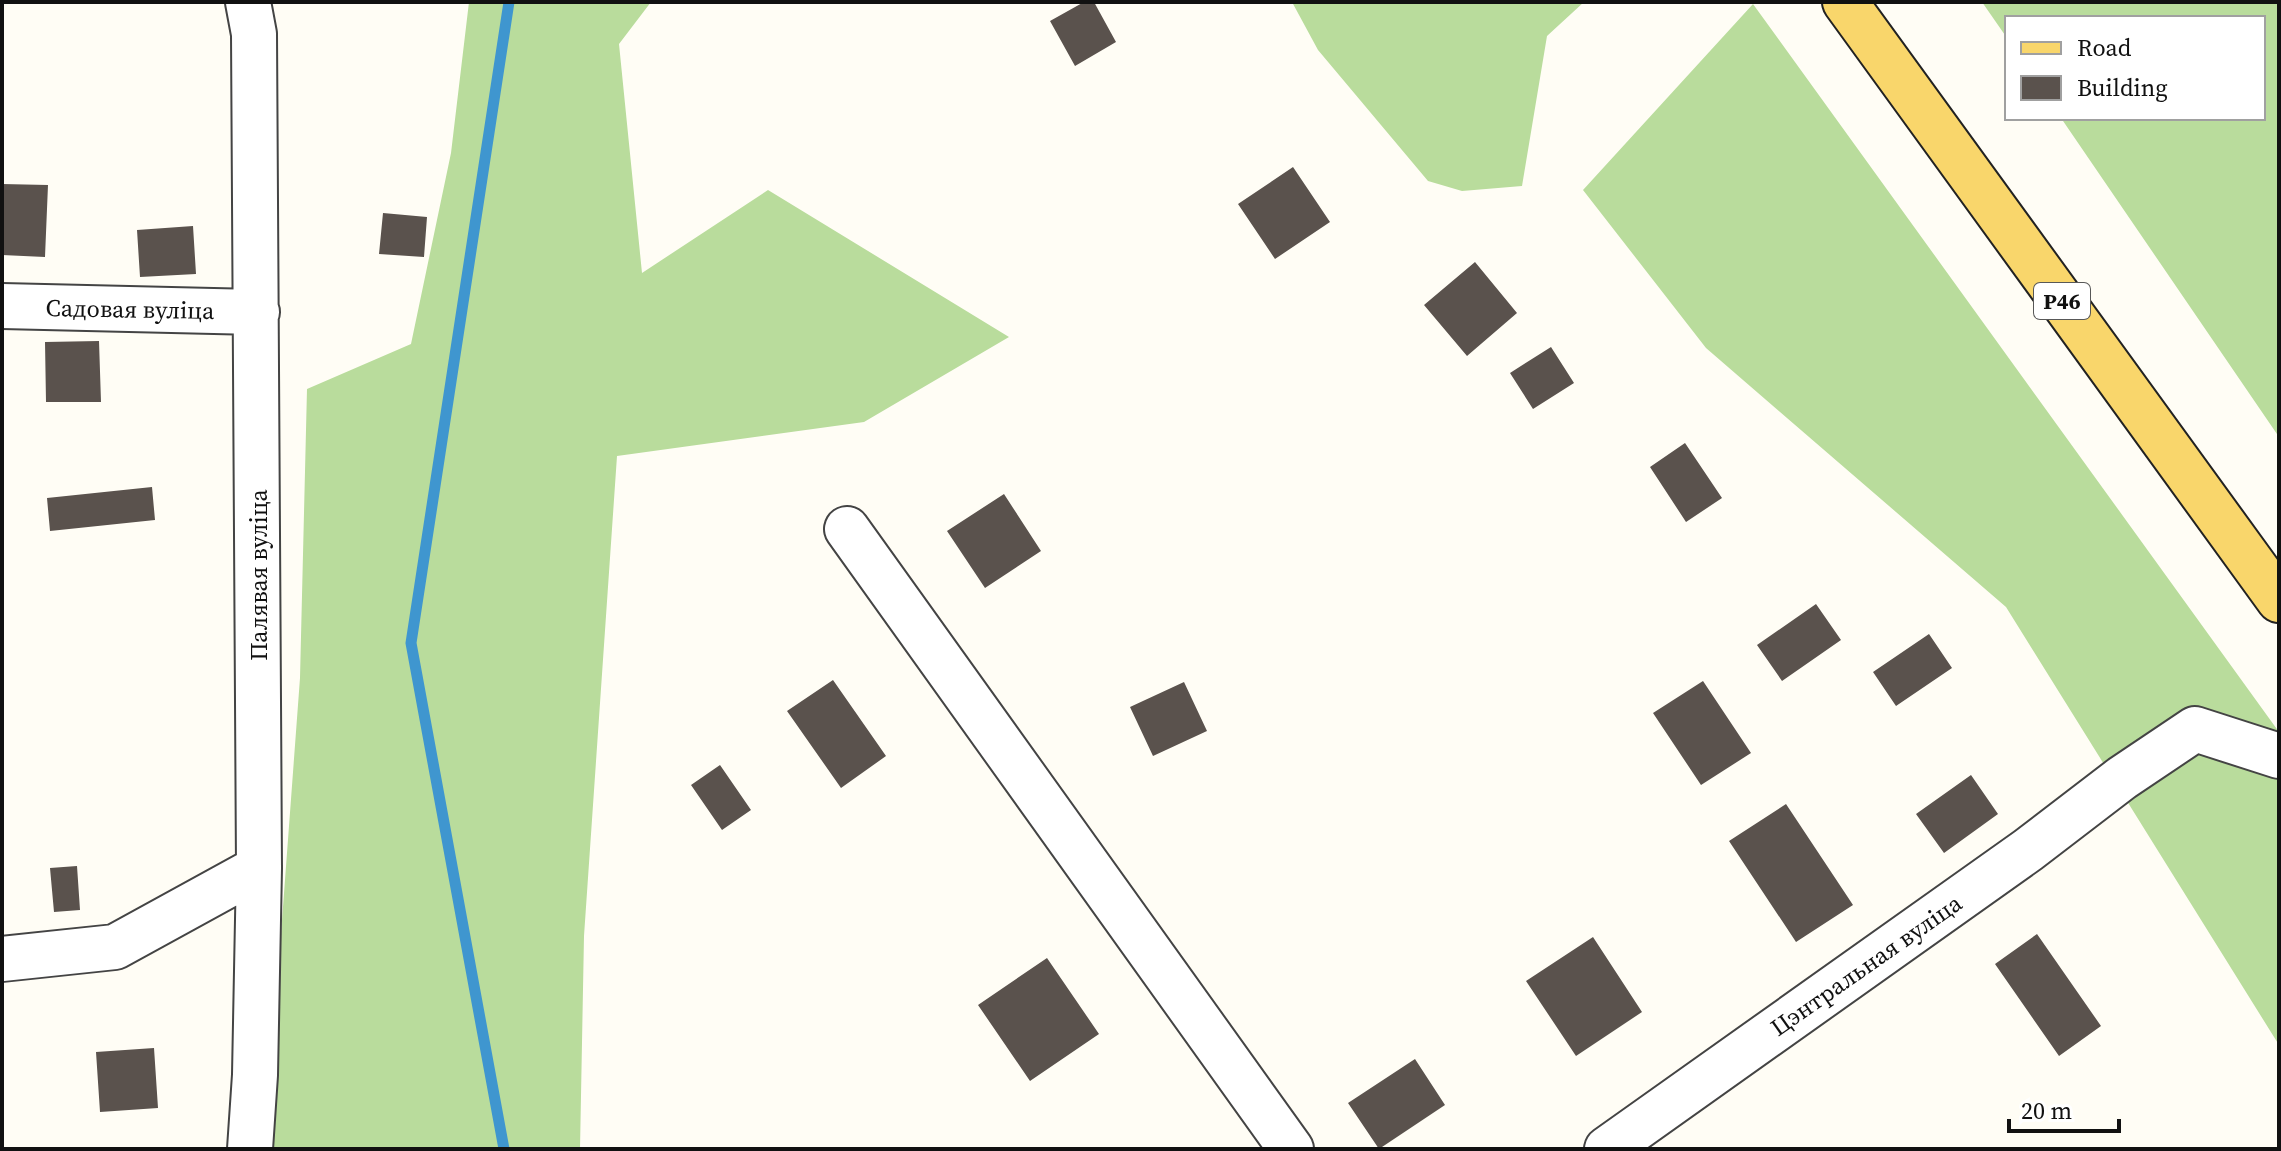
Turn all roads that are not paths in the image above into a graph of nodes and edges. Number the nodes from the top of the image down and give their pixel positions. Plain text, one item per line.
1 (248, 2) edge
2 (1845, 2) edge
3 (2, 306) edge
4 (257, 312) junction
5 (847, 529) dead end
6 (2279, 600) edge
7 (2279, 756) edge
8 (259, 868) junction
9 (2, 959) edge
10 (250, 1149) edge
11 (1291, 1149) edge
12 (1607, 1149) edge

1 - 4 street, Палявая вуліца
2 - 6 main road, Р46
3 - 4 street, Садовая вуліца
4 - 8 street, Палявая вуліца
5 - 11 street
7 - 12 street, Цэнтральная вуліца
8 - 9 street
8 - 10 street, Палявая вуліца

